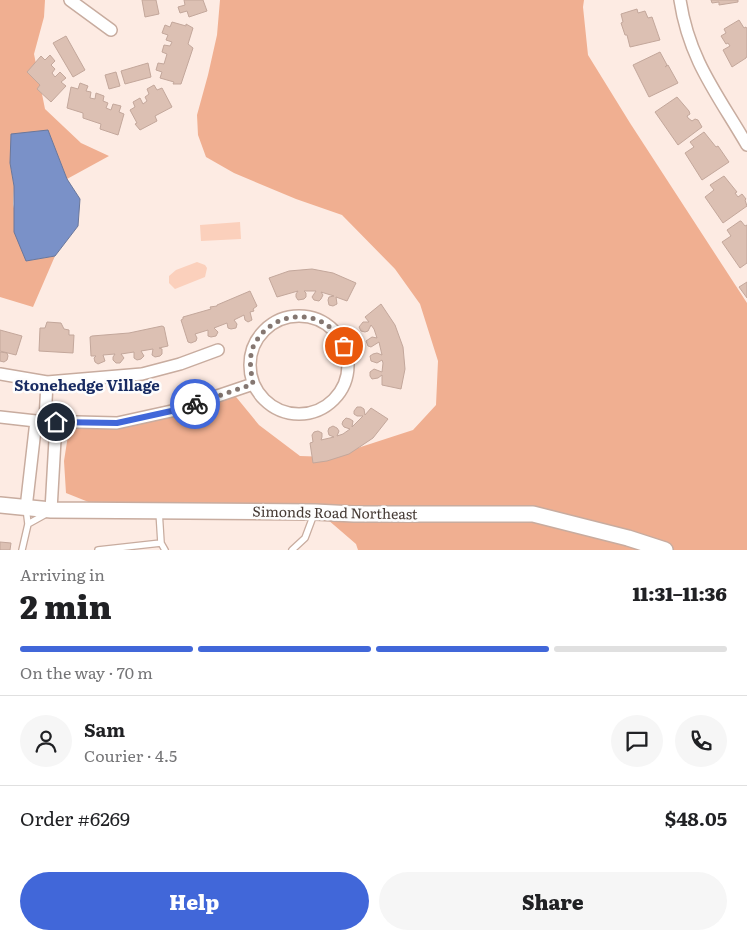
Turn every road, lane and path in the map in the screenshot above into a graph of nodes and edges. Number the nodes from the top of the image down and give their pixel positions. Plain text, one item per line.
1 (70, 0) edge
2 (680, 0) edge
3 (111, 30) dead end
4 (746, 140) edge
5 (218, 350) dead end
6 (0, 374) edge
7 (46, 382) junction
8 (253, 384) junction
9 (0, 417) edge
10 (46, 421) junction
11 (0, 505) edge
12 (26, 508) junction
13 (51, 510) junction
14 (159, 510) junction
15 (315, 512) junction
16 (28, 524) junction
17 (161, 543) junction
18 (649, 547) edge
19 (22, 550) edge
20 (98, 550) edge
21 (165, 550) edge
22 (292, 550) edge
23 (665, 550) edge

1 - 3 street
2 - 4 street
5 - 7 street
6 - 7 street
7 - 10 street
8 - 8 street
8 - 10 street
9 - 10 street
10 - 12 street
10 - 13 street
11 - 12 main road, Simonds Road Northeast
12 - 13 main road, Simonds Road Northeast
12 - 16 lane
13 - 14 main road, Simonds Road Northeast
13 - 16 lane
14 - 15 main road, Simonds Road Northeast
14 - 17 lane
15 - 18 main road, Simonds Road Northeast
15 - 22 lane
16 - 19 lane
17 - 20 lane
17 - 21 lane
18 - 23 main road, Simonds Road Northeast

